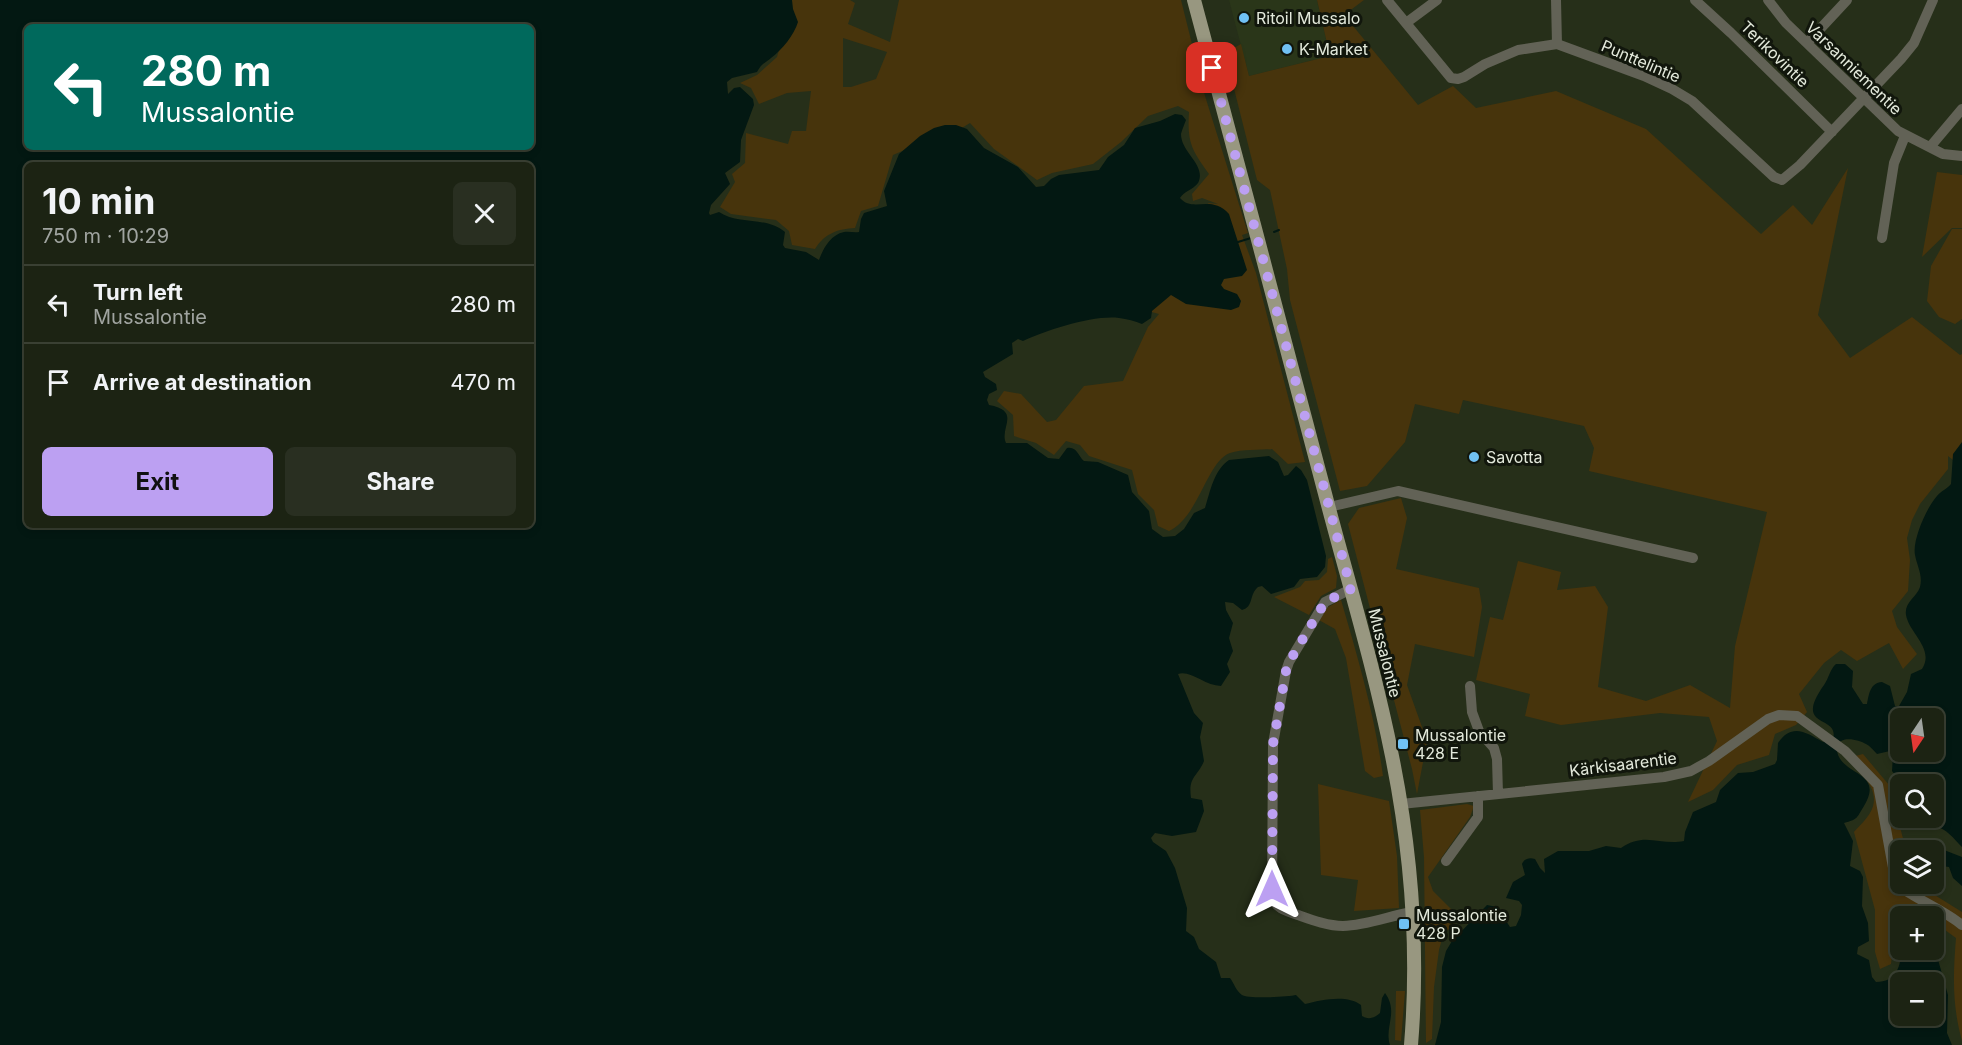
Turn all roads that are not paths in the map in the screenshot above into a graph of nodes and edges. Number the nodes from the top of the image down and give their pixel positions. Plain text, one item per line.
1 (1196, 0) edge
2 (1388, 0) edge
3 (1437, 0) edge
4 (1556, 0) edge
5 (1695, 0) edge
6 (1768, 0) edge
7 (1847, 0) edge
8 (1933, 0) edge
9 (1406, 23) junction
10 (1807, 43) junction
11 (1557, 44) junction
12 (1864, 99) junction
13 (1962, 109) edge
14 (1832, 132) junction
15 (1905, 136) junction
16 (1930, 147) junction
17 (1962, 156) edge
18 (1882, 237) dead end
19 (1329, 507) junction
20 (1693, 558) dead end
21 (1351, 589) junction
22 (1470, 686) dead end
23 (1497, 794) junction
24 (1478, 796) junction
25 (1401, 804) junction
26 (1446, 861) dead end
27 (1412, 912) junction
28 (1962, 925) edge
29 (1411, 1043) edge

1 - 19 main road, Mussalontie
2 - 9 street, Punttelintie
3 - 9 street
4 - 11 street
5 - 14 street, Terikovintie
6 - 10 street, Varsanniementie
7 - 10 street
8 - 12 street, Punttelintie
9 - 11 street, Punttelintie
10 - 12 street, Varsanniementie
11 - 14 street, Punttelintie
12 - 14 street, Punttelintie
12 - 15 street, Varsanniementie
13 - 16 street
15 - 16 street, Varsanniementie
15 - 18 street
16 - 17 street, Varsanniementie
19 - 20 street
19 - 21 main road, Mussalontie
21 - 25 main road, Mussalontie
21 - 27 street
22 - 23 street
23 - 24 street, Kärkisaarentie
23 - 28 street, Kärkisaarentie
24 - 25 street, Kärkisaarentie
24 - 26 street
25 - 27 main road, Mussalontie
27 - 29 main road, Mussalontie

